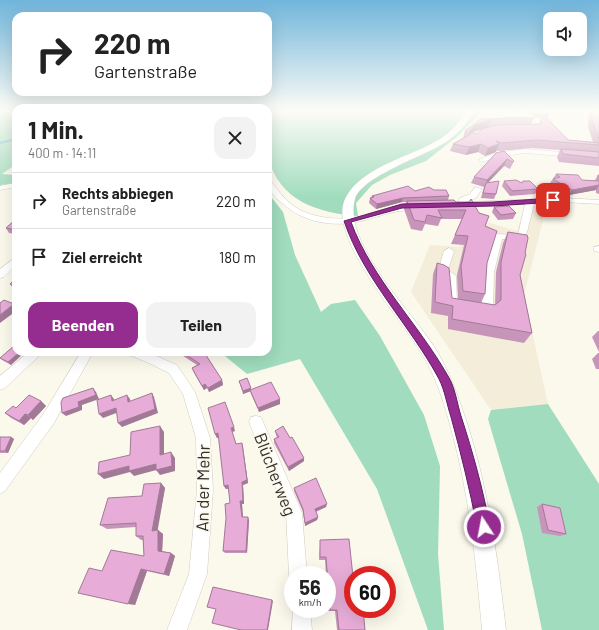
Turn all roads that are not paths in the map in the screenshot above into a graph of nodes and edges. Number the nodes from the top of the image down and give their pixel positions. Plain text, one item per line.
1 (445, 139) edge
2 (599, 157) edge
3 (482, 160) dead end
4 (12, 186) edge
5 (0, 188) edge
6 (272, 188) edge
7 (478, 189) dead end
8 (530, 202) junction
9 (599, 202) edge
10 (448, 205) edge
11 (462, 205) junction
12 (426, 206) edge
13 (347, 221) junction
14 (449, 251) dead end
15 (12, 264) edge
16 (0, 274) edge
17 (32, 356) edge
18 (85, 356) edge
19 (146, 356) edge
20 (0, 384) edge
21 (256, 422) dead end
22 (0, 486) edge
23 (297, 566) edge
24 (301, 618) edge
25 (177, 630) edge
26 (302, 630) edge
27 (494, 630) edge

1 - 13 main road
2 - 3 street
4 - 5 street
6 - 13 street
7 - 11 street
8 - 9 street
8 - 11 street
8 - 14 street
10 - 11 street
12 - 13 street
13 - 27 main road
15 - 16 street
17 - 20 street
18 - 22 street
19 - 25 street, An der Mehr
21 - 23 street, Blücherweg
24 - 26 street

